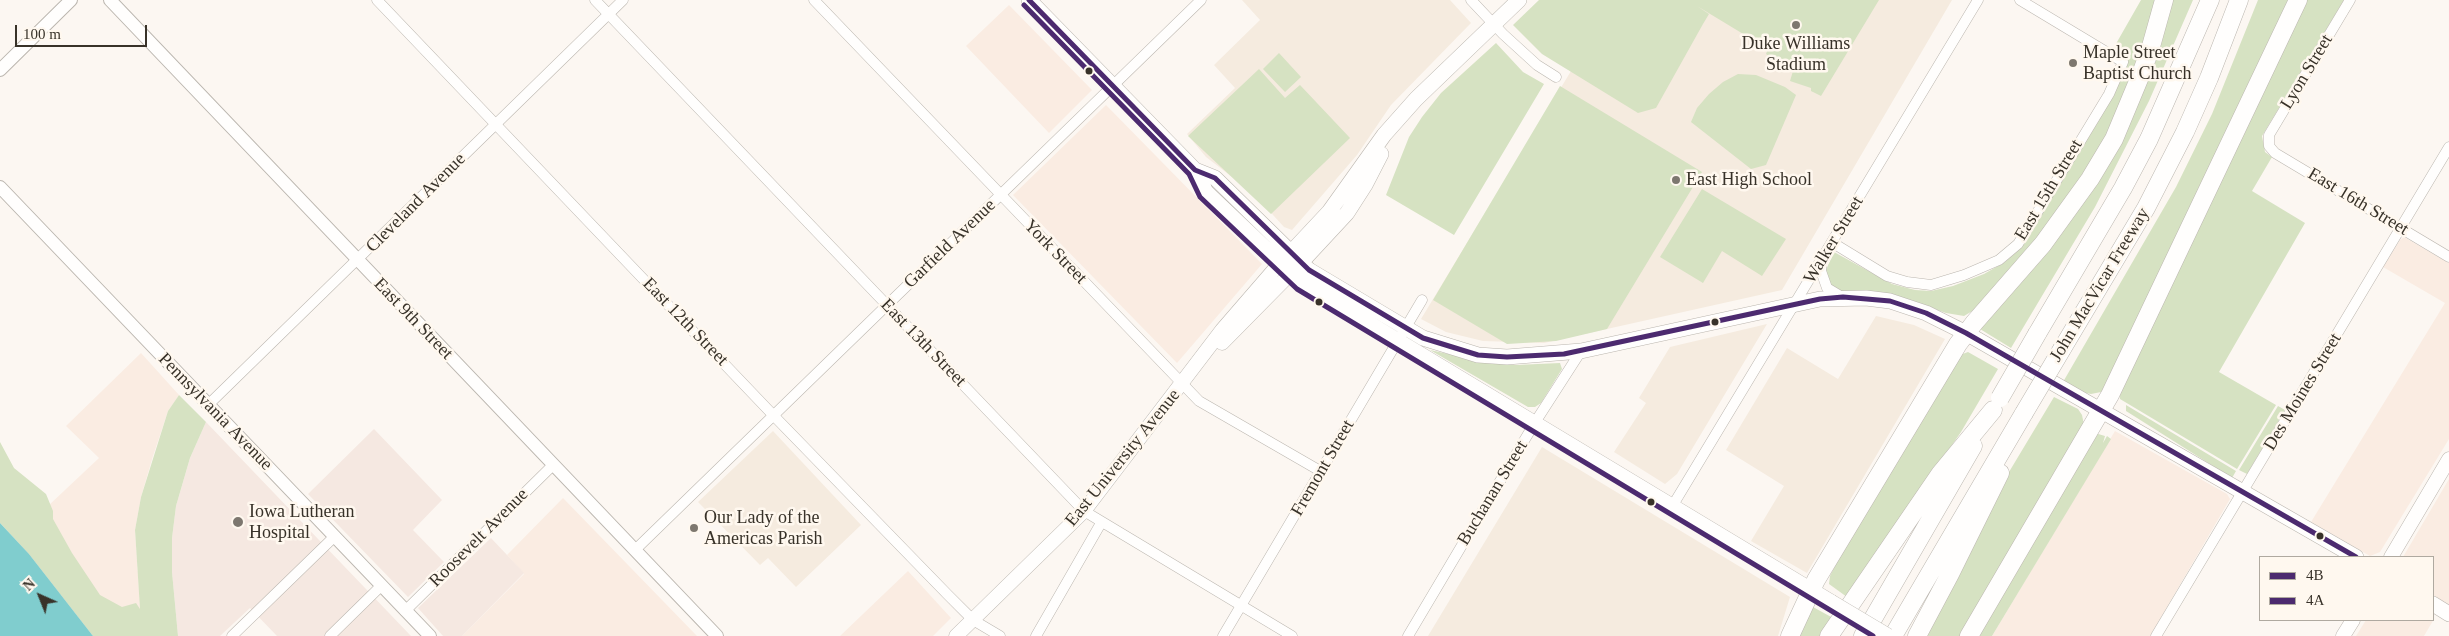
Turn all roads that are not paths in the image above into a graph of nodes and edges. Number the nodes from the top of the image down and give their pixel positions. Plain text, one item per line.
1 (71, 0) edge
2 (110, 0) edge
3 (377, 0) edge
4 (595, 0) edge
5 (623, 0) edge
6 (814, 0) edge
7 (1029, 0) edge
8 (1201, 0) edge
9 (1471, 0) edge
10 (1519, 0) edge
11 (1978, 0) edge
12 (2020, 0) edge
13 (2164, 0) edge
14 (2204, 0) edge
15 (2210, 0) edge
16 (2239, 0) edge
17 (2252, 0) edge
18 (2298, 0) edge
19 (2350, 0) edge
20 (608, 14) junction
21 (1494, 24) junction
22 (2182, 66) junction
23 (0, 70) edge
24 (1556, 77) dead end
25 (2209, 78) junction
26 (1112, 85) junction
27 (496, 124) junction
28 (2269, 146) joint
29 (2449, 147) edge
30 (1195, 170) junction
31 (2, 193) edge
32 (999, 195) junction
33 (2401, 228) junction
34 (1832, 243) junction
35 (1297, 257) junction
36 (2449, 257) edge
37 (358, 261) junction
38 (1822, 261) junction
39 (1286, 268) junction
40 (1843, 297) junction
41 (1422, 300) dead end
42 (1796, 304) junction
43 (887, 305) junction
44 (1966, 333) junction
45 (1401, 334) junction
46 (1581, 351) junction
47 (1182, 384) junction
48 (1996, 404) junction
49 (208, 405) junction
50 (2101, 411) junction
51 (2024, 413) junction
52 (774, 416) junction
53 (1534, 424) junction
54 (2449, 459) edge
55 (553, 465) junction
56 (1322, 472) junction
57 (2242, 493) junction
58 (1673, 505) junction
59 (1084, 511) junction
60 (1101, 523) junction
61 (334, 536) junction
62 (635, 550) junction
63 (2354, 556) edge
64 (2391, 556) edge
65 (381, 586) junction
66 (1810, 590) junction
67 (2434, 605) edge
68 (1240, 607) junction
69 (405, 611) junction
70 (2449, 614) edge
71 (974, 620) junction
72 (2352, 621) edge
73 (232, 636) edge
74 (330, 636) edge
75 (430, 636) edge
76 (717, 636) edge
77 (956, 636) edge
78 (1000, 636) edge
79 (1036, 636) edge
80 (1223, 636) edge
81 (1292, 636) edge
82 (1408, 636) edge
83 (1790, 636) edge
84 (1829, 636) edge
85 (1863, 636) edge
86 (1888, 636) edge
87 (1893, 636) edge
88 (1917, 636) edge
89 (1969, 636) edge
90 (2156, 636) edge
91 (2344, 636) edge

1 - 23 street
2 - 37 street, East 9th Street
3 - 27 street, East 12th Street
4 - 20 street, East 13th Street
5 - 20 street, Cleveland Avenue
6 - 32 street, York Street
7 - 26 main road
8 - 26 street, Garfield Avenue
9 - 21 street
10 - 21 main road, East University Avenue
11 - 34 street, Walker Street
12 - 34 street, East 15th Street
13 - 44 highway
14 - 22 highway
15 - 22 highway, John MacVicar Freeway
16 - 25 highway, John MacVicar Freeway
17 - 25 highway
18 - 50 highway
19 - 28 street, Lyon Street
20 - 27 street, Cleveland Avenue
20 - 43 street, East 13th Street
21 - 24 street
21 - 35 main road, East University Avenue
22 - 48 highway, John MacVicar Freeway, bridge
25 - 51 highway, John MacVicar Freeway, bridge
26 - 30 main road
26 - 32 street, Garfield Avenue
27 - 37 street, Cleveland Avenue
27 - 52 street, East 12th Street
28 - 33 street, East 16th Street
29 - 33 street, Des Moines Street
30 - 35 main road
30 - 39 main road
31 - 49 street, Pennsylvania Avenue
32 - 43 street, Garfield Avenue
32 - 47 street, York Street
33 - 36 street, East 16th Street
33 - 57 street, Des Moines Street
34 - 38 street, Walker Street
35 - 39 main road, East University Avenue
35 - 45 main road
37 - 49 street, Cleveland Avenue
37 - 55 street, East 9th Street
38 - 40 street
38 - 42 street, Walker Street
39 - 45 main road
39 - 47 main road, East University Avenue
40 - 42 main road
40 - 44 main road
41 - 45 street, Fremont Street
42 - 46 main road
42 - 58 street, Walker Street
43 - 52 street, Garfield Avenue
43 - 59 street, East 13th Street
44 - 50 main road
44 - 66 highway
45 - 46 main road
45 - 53 main road
45 - 56 street, Fremont Street
46 - 53 street, Buchanan Street
47 - 56 street, York Street
47 - 59 main road, East University Avenue
48 - 84 highway
48 - 85 highway, John MacVicar Freeway
49 - 61 street, Pennsylvania Avenue
50 - 57 main road
50 - 89 highway
51 - 87 highway, John MacVicar Freeway
51 - 88 highway
52 - 62 street, Garfield Avenue
52 - 71 street, East 12th Street
53 - 58 main road
53 - 82 street, Buchanan Street
54 - 64 main road
55 - 62 street, East 9th Street
55 - 69 street, Roosevelt Avenue
56 - 68 street, Fremont Street
57 - 63 main road
57 - 90 street, Des Moines Street
58 - 66 main road
59 - 60 street, East 13th Street
59 - 71 main road, East University Avenue
60 - 68 street, East 13th Street
60 - 79 street
61 - 65 street, Pennsylvania Avenue
61 - 73 street
62 - 76 street, East 9th Street
65 - 69 street, Pennsylvania Avenue
65 - 74 street
66 - 83 highway
66 - 86 main road, bridge
67 - 70 main road
68 - 80 street, Fremont Street
68 - 81 street, East 13th Street
69 - 75 street, Pennsylvania Avenue
71 - 77 main road, East University Avenue
71 - 78 street, East 12th Street
72 - 91 main road

